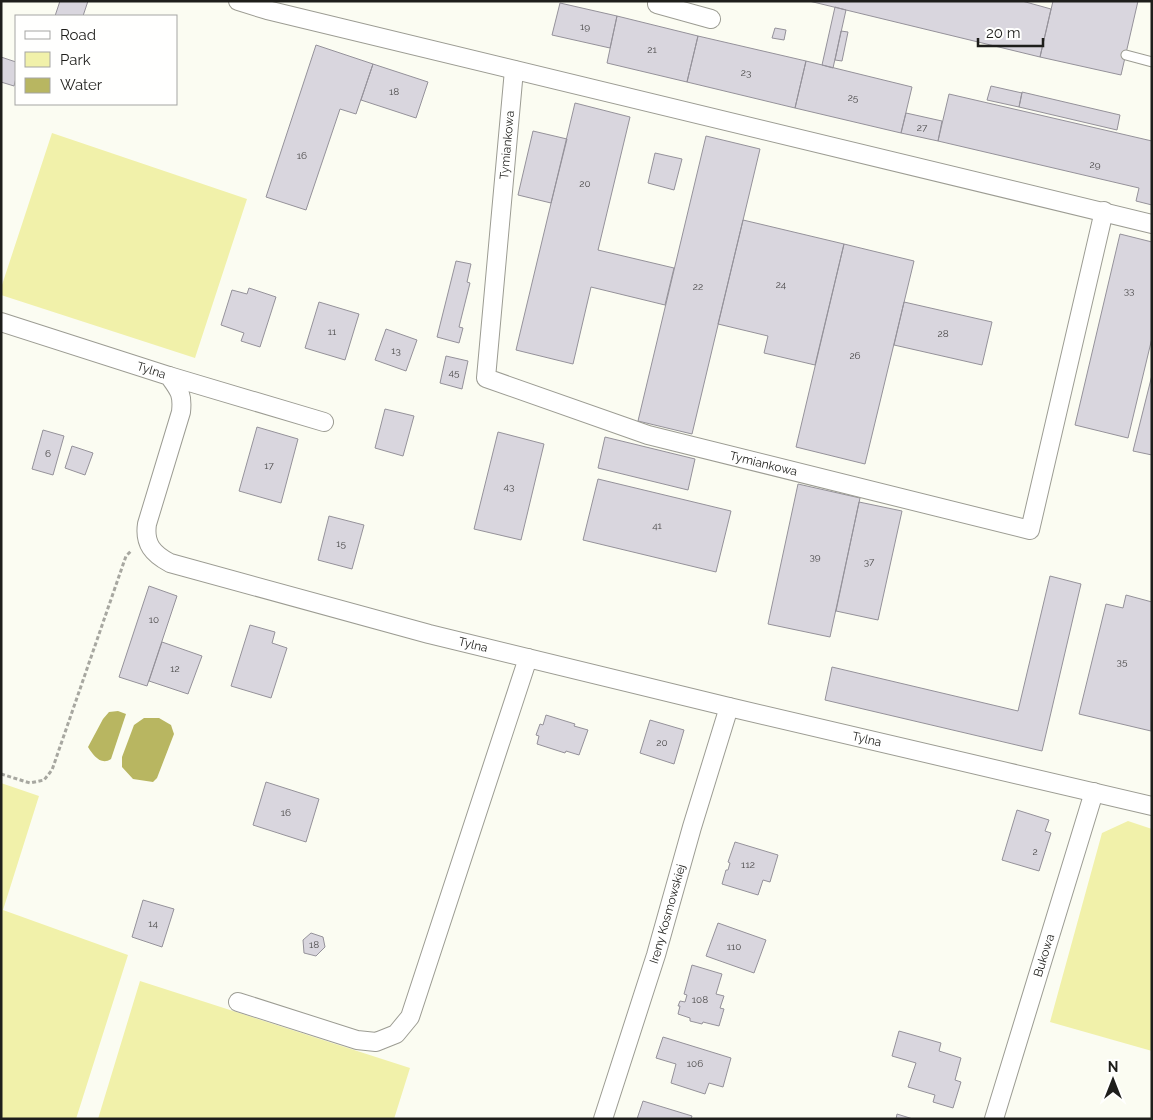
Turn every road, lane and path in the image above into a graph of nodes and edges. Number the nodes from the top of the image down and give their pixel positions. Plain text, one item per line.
1 (238, 1) edge
2 (658, 1) edge
3 (711, 19) dead end
4 (1126, 55) dead end
5 (1152, 62) edge
6 (514, 70) junction
7 (1104, 212) junction
8 (1152, 224) edge
9 (1, 322) edge
10 (169, 376) junction
11 (324, 422) dead end
12 (148, 544) junction
13 (528, 658) junction
14 (729, 707) junction
15 (1, 774) edge
16 (1094, 792) junction
17 (1152, 806) edge
18 (238, 1002) dead end
19 (603, 1119) edge
20 (994, 1119) edge

1 - 6 street
2 - 3 street
4 - 5 lane
6 - 7 street
6 - 7 street, Tymiankowa
7 - 8 street
9 - 10 street, Tylna
10 - 11 street
10 - 12 street, Tylna
12 - 13 street, Tylna
12 - 15 path
13 - 14 street, Tylna
13 - 18 street
14 - 16 street, Tylna
14 - 19 street, Ireny Kosmowskiej
16 - 17 street, Tylna
16 - 20 street, Bukowa

